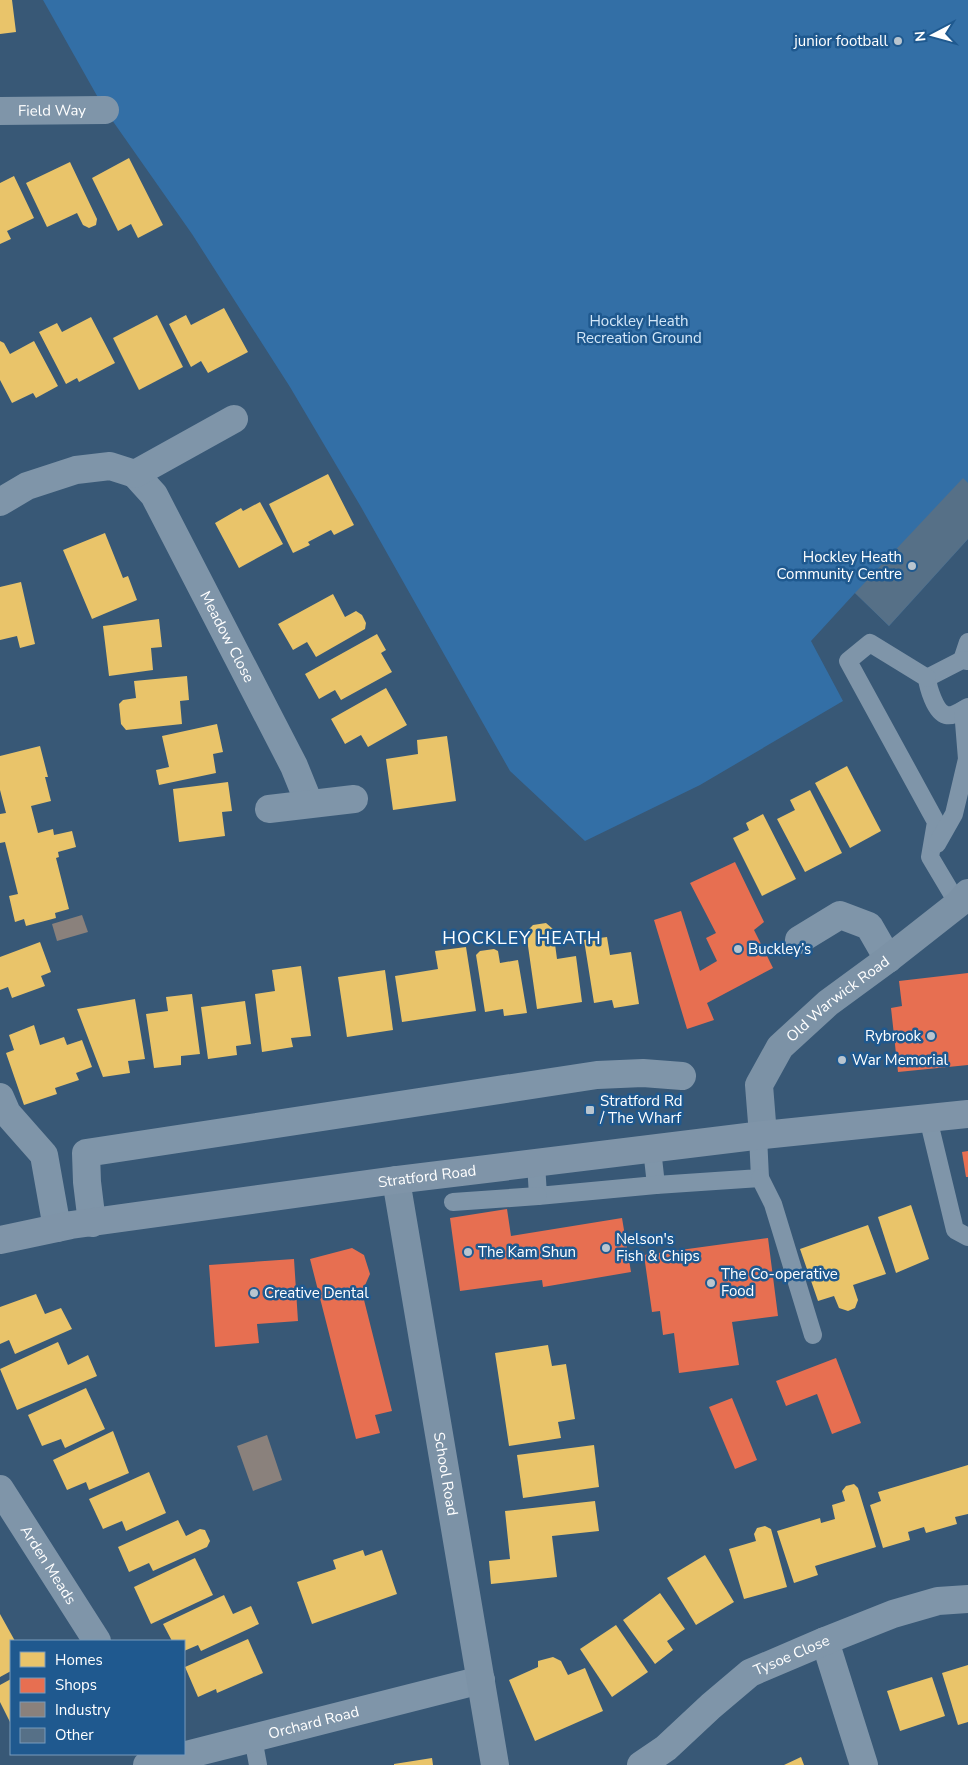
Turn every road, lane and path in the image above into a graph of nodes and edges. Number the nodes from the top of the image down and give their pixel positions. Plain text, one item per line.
1 (105, 110) dead end
2 (0, 111) edge
3 (234, 419) dead end
4 (135, 474) junction
5 (0, 502) edge
6 (968, 642) edge
7 (965, 660) edge
8 (927, 678) junction
9 (966, 708) edge
10 (354, 798) dead end
11 (309, 803) junction
12 (269, 809) dead end
13 (930, 857) junction
14 (963, 898) edge
15 (799, 940) dead end
16 (888, 960) junction
17 (682, 1076) dead end
18 (0, 1097) edge
19 (968, 1114) edge
20 (928, 1118) junction
21 (760, 1136) junction
22 (652, 1149) junction
23 (536, 1163) junction
24 (760, 1178) junction
25 (396, 1180) junction
26 (656, 1185) junction
27 (538, 1196) junction
28 (453, 1202) dead end
29 (92, 1223) junction
30 (56, 1228) junction
31 (968, 1237) edge
32 (0, 1240) edge
33 (813, 1334) dead end
34 (0, 1489) edge
35 (968, 1599) edge
36 (95, 1640) edge
37 (825, 1641) junction
38 (481, 1680) junction
39 (253, 1738) junction
40 (185, 1754) edge
41 (179, 1755) edge
42 (153, 1761) edge
43 (258, 1765) edge
44 (495, 1765) edge
45 (641, 1765) edge
46 (864, 1765) edge

1 - 2 street, Field Way
3 - 4 street
4 - 5 street
4 - 11 street, Meadow Close
6 - 7 lane
7 - 8 lane
8 - 9 lane
8 - 13 lane
9 - 13 lane
10 - 11 street
11 - 12 street
13 - 14 lane
14 - 16 street, Old Warwick Road
15 - 16 street
16 - 21 street, Old Warwick Road
17 - 29 street
18 - 30 street
19 - 20 main road, Stratford Road
20 - 21 main road, Stratford Road
20 - 31 lane
21 - 22 main road, Stratford Road
21 - 24 lane
22 - 23 main road, Stratford Road
22 - 26 lane
23 - 25 main road, Stratford Road
23 - 27 lane
24 - 26 lane
24 - 33 lane
25 - 29 main road, Stratford Road
25 - 38 street, School Road
26 - 27 lane
27 - 28 lane
29 - 30 main road, Stratford Road
30 - 32 main road, Stratford Road
34 - 36 street, Arden Meads
35 - 37 street, Tysoe Close
37 - 45 street, Tysoe Close
37 - 46 street
38 - 39 street, Orchard Road
38 - 44 street, School Road
39 - 40 street, Orchard Road
39 - 43 lane
41 - 42 street, Orchard Road

